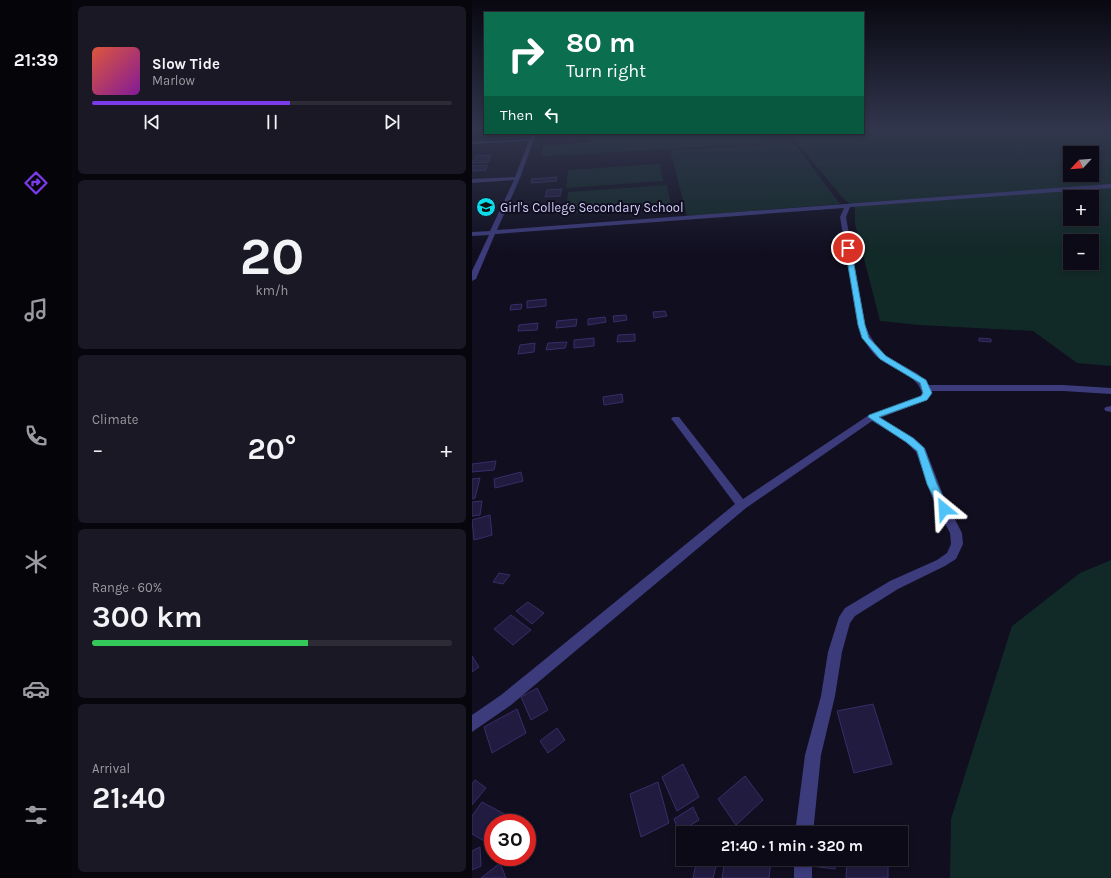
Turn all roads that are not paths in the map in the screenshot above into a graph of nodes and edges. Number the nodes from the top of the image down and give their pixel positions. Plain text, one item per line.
1 (519, 171) edge
2 (517, 178) junction
3 (472, 181) edge
4 (1111, 186) edge
5 (848, 206) junction
6 (493, 232) junction
7 (472, 234) edge
8 (472, 279) edge
9 (926, 388) junction
10 (1111, 391) edge
11 (872, 417) junction
12 (676, 419) dead end
13 (742, 505) junction
14 (472, 724) edge
15 (805, 826) edge
16 (803, 866) edge
17 (803, 878) edge

1 - 2 street
2 - 3 street
2 - 6 street
4 - 5 street
5 - 6 street
5 - 9 street
6 - 7 street
6 - 8 street
9 - 10 street
9 - 11 street
11 - 13 street
11 - 15 street
12 - 13 street
13 - 14 street
16 - 17 street

